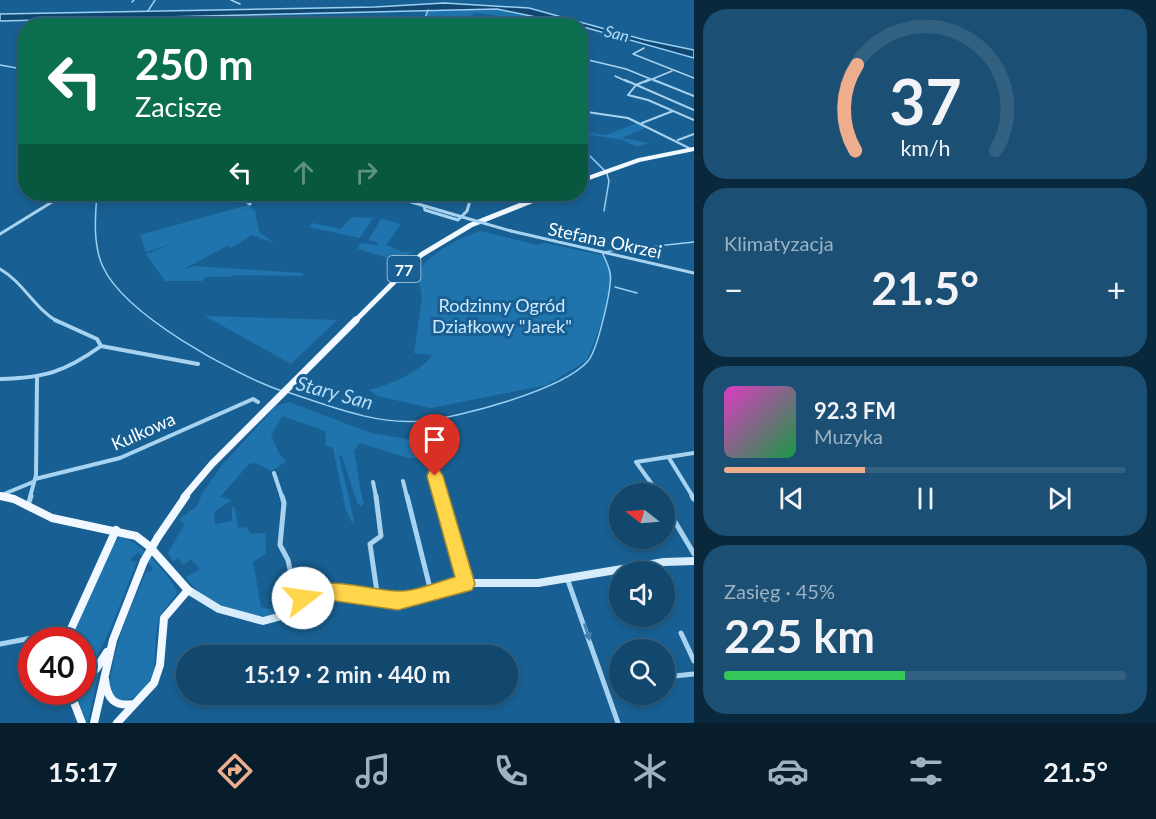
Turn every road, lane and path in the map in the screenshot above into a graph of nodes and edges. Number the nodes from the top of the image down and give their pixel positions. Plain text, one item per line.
1 (231, 0) edge
2 (240, 4) dead end
3 (644, 48) dead end
4 (588, 60) edge
5 (672, 71) junction
6 (615, 76) dead end
7 (694, 78) edge
8 (652, 79) junction
9 (636, 85) junction
10 (694, 96) edge
11 (694, 110) edge
12 (673, 111) junction
13 (588, 112) edge
14 (694, 120) edge
15 (641, 124) junction
16 (694, 134) edge
17 (677, 141) junction
18 (692, 150) edge
19 (588, 178) edge
20 (54, 201) edge
21 (246, 201) edge
22 (407, 201) edge
23 (470, 201) edge
24 (531, 201) edge
25 (250, 204) dead end
26 (424, 206) junction
27 (0, 234) edge
28 (0, 269) edge
29 (694, 273) edge
30 (100, 346) junction
31 (198, 364) dead end
32 (37, 378) junction
33 (0, 379) edge
34 (258, 402) dead end
35 (694, 453) edge
36 (669, 458) junction
37 (274, 473) dead end
38 (435, 476) dead end
39 (34, 480) junction
40 (403, 481) dead end
41 (373, 482) dead end
42 (651, 483) edge
43 (1, 496) edge
44 (694, 499) edge
45 (27, 506) junction
46 (675, 522) edge
47 (116, 530) junction
48 (694, 554) edge
49 (694, 561) edge
50 (567, 577) junction
51 (466, 584) junction
52 (188, 590) junction
53 (432, 593) junction
54 (305, 597) junction
55 (378, 600) junction
56 (72, 627) edge
57 (681, 633) dead end
58 (113, 640) junction
59 (18, 641) edge
60 (0, 644) edge
61 (694, 661) edge
62 (96, 668) edge
63 (105, 669) junction
64 (694, 674) edge
65 (675, 676) edge
66 (135, 704) junction
67 (75, 705) edge
68 (82, 723) edge
69 (93, 723) edge
70 (117, 723) edge
71 (618, 723) edge

1 - 2 street
3 - 5 street
4 - 8 street
5 - 7 street
5 - 8 street
6 - 9 street
8 - 9 street
8 - 10 street
9 - 11 street
9 - 12 street
12 - 14 street
12 - 15 street
13 - 15 street
15 - 17 street
16 - 17 street
17 - 18 street
18 - 19 main road
20 - 27 street
21 - 25 street
22 - 26 street
23 - 26 street
24 - 58 main road, 77, bridge
26 - 29 street, Stefana Okrzei, bridge
28 - 30 street
30 - 31 street
30 - 32 street
32 - 33 street
32 - 39 street
34 - 39 street, Kulkowa
35 - 36 street
36 - 42 street
36 - 44 street
37 - 54 street
38 - 51 street
39 - 43 street
39 - 45 street
40 - 53 street
41 - 55 street
43 - 45 main road
45 - 47 main road
46 - 48 street
47 - 52 main road
47 - 56 main road
49 - 50 street
50 - 51 street
50 -> 71 street
51 - 53 street
52 - 54 street
52 - 66 main road
53 - 55 street
54 - 55 street
57 - 61 street
58 - 62 main road, 77
58 - 63 main road
59 - 60 street
63 - 66 main road
63 - 69 main road
64 - 65 street
66 - 70 main road
67 - 68 main road

